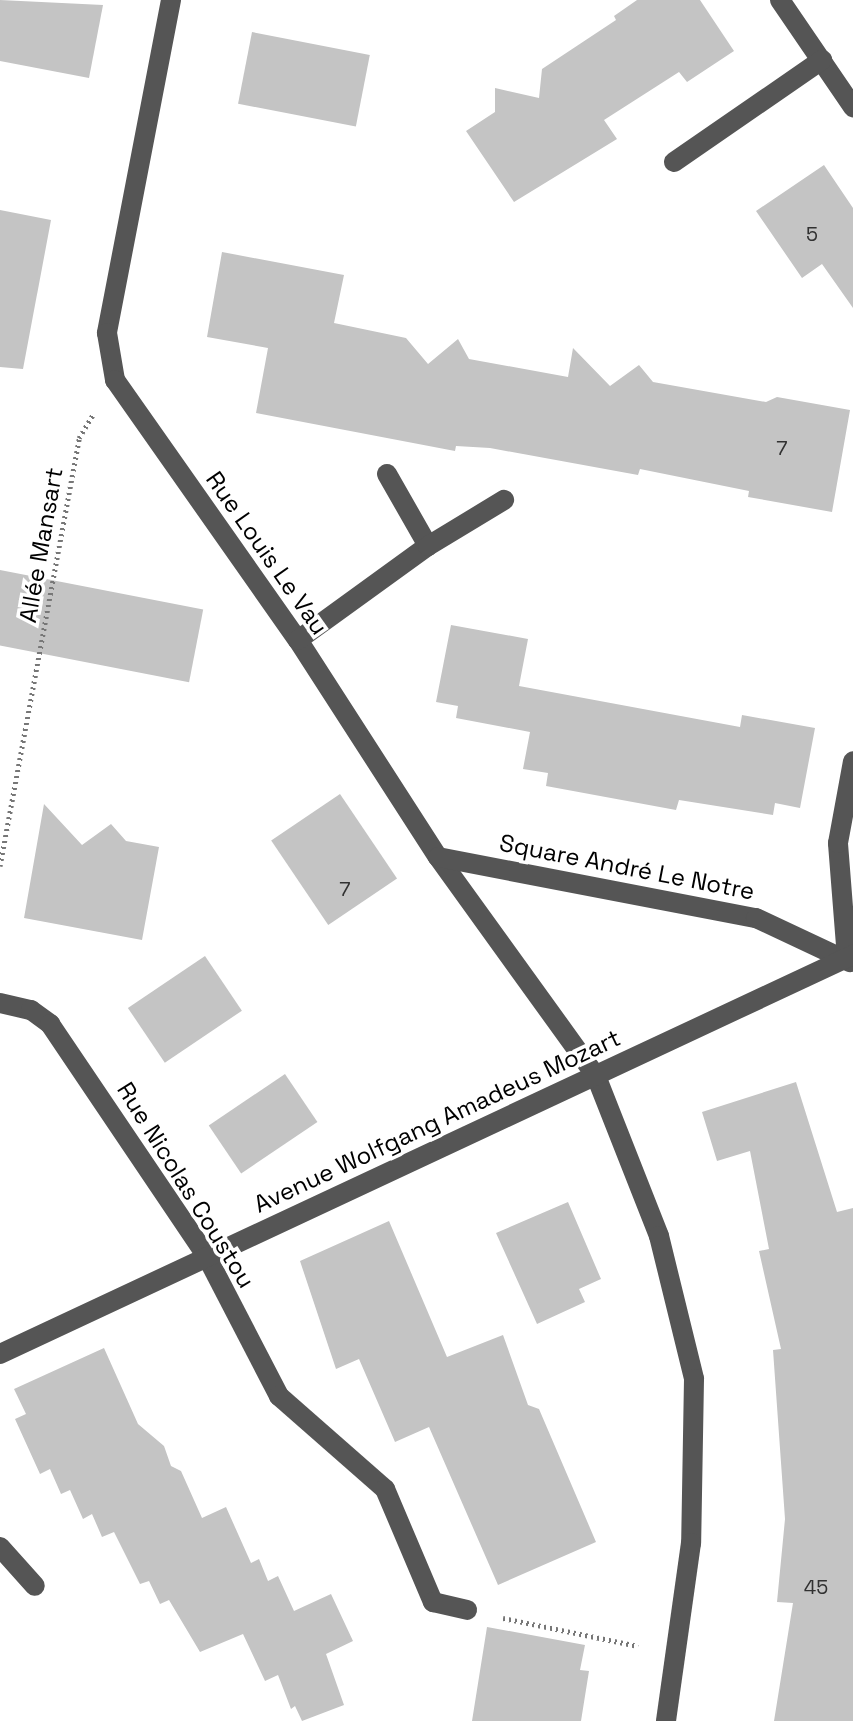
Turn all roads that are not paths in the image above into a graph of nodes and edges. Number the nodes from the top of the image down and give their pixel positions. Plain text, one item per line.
1 (171, 0) edge
2 (780, 0) edge
3 (822, 60) junction
4 (853, 107) edge
5 (674, 162) dead end
6 (387, 474) dead end
7 (504, 500) dead end
8 (428, 546) junction
9 (298, 640) junction
10 (853, 761) edge
11 (438, 857) junction
12 (851, 959) edge
13 (0, 1003) edge
14 (596, 1076) junction
15 (207, 1257) junction
16 (0, 1354) edge
17 (0, 1547) edge
18 (35, 1586) dead end
19 (467, 1610) road end
20 (666, 1721) edge

1 - 9 street, Rue Louis Le Vau
2 - 3 street
3 - 4 street
3 - 5 street
6 - 8 street
7 - 8 street
8 - 9 street
9 - 11 street, Rue Louis Le Vau
10 - 12 street
11 - 12 street, Square André Le Notre
11 - 14 street, Rue Louis Le Vau
12 - 14 street, Avenue Wolfgang Amadeus Mozart
13 - 15 street, Rue Nicolas Coustou
14 - 15 street, Avenue Wolfgang Amadeus Mozart
14 - 20 street, Rue Louis Le Vau
15 - 16 street, Avenue Wolfgang Amadeus Mozart
15 - 19 street, Rue Nicolas Coustou
17 - 18 street

